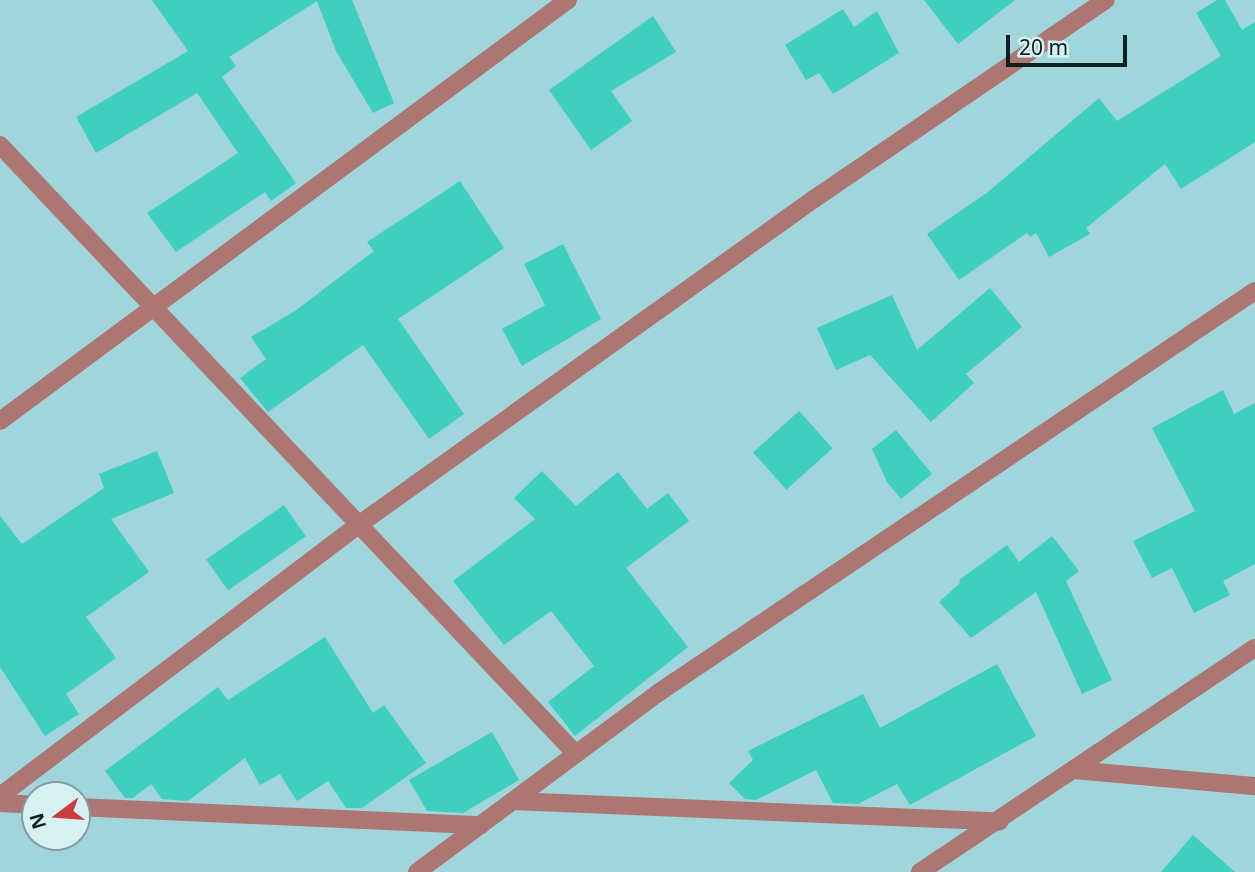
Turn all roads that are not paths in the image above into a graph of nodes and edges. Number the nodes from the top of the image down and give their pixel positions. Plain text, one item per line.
1 (568, 0) edge
2 (1106, 0) edge
3 (0, 145) edge
4 (1255, 292) edge
5 (153, 304) junction
6 (0, 421) edge
7 (357, 526) junction
8 (1255, 648) edge
9 (576, 754) junction
10 (1074, 770) junction
11 (1255, 786) edge
12 (0, 796) edge
13 (513, 801) junction
14 (0, 803) edge
15 (21, 804) edge
16 (91, 808) edge
17 (1000, 821) junction
18 (481, 825) junction
19 (417, 872) edge
20 (920, 872) edge

1 - 5 street
2 - 7 street
3 - 5 street
4 - 9 street
5 - 6 street
5 - 7 street
7 - 9 street
7 - 12 street
8 - 10 street
9 - 13 street
10 - 11 street
10 - 17 street
13 - 17 street
13 - 18 street
14 - 15 street
16 - 18 street
17 - 20 street
18 - 19 street

